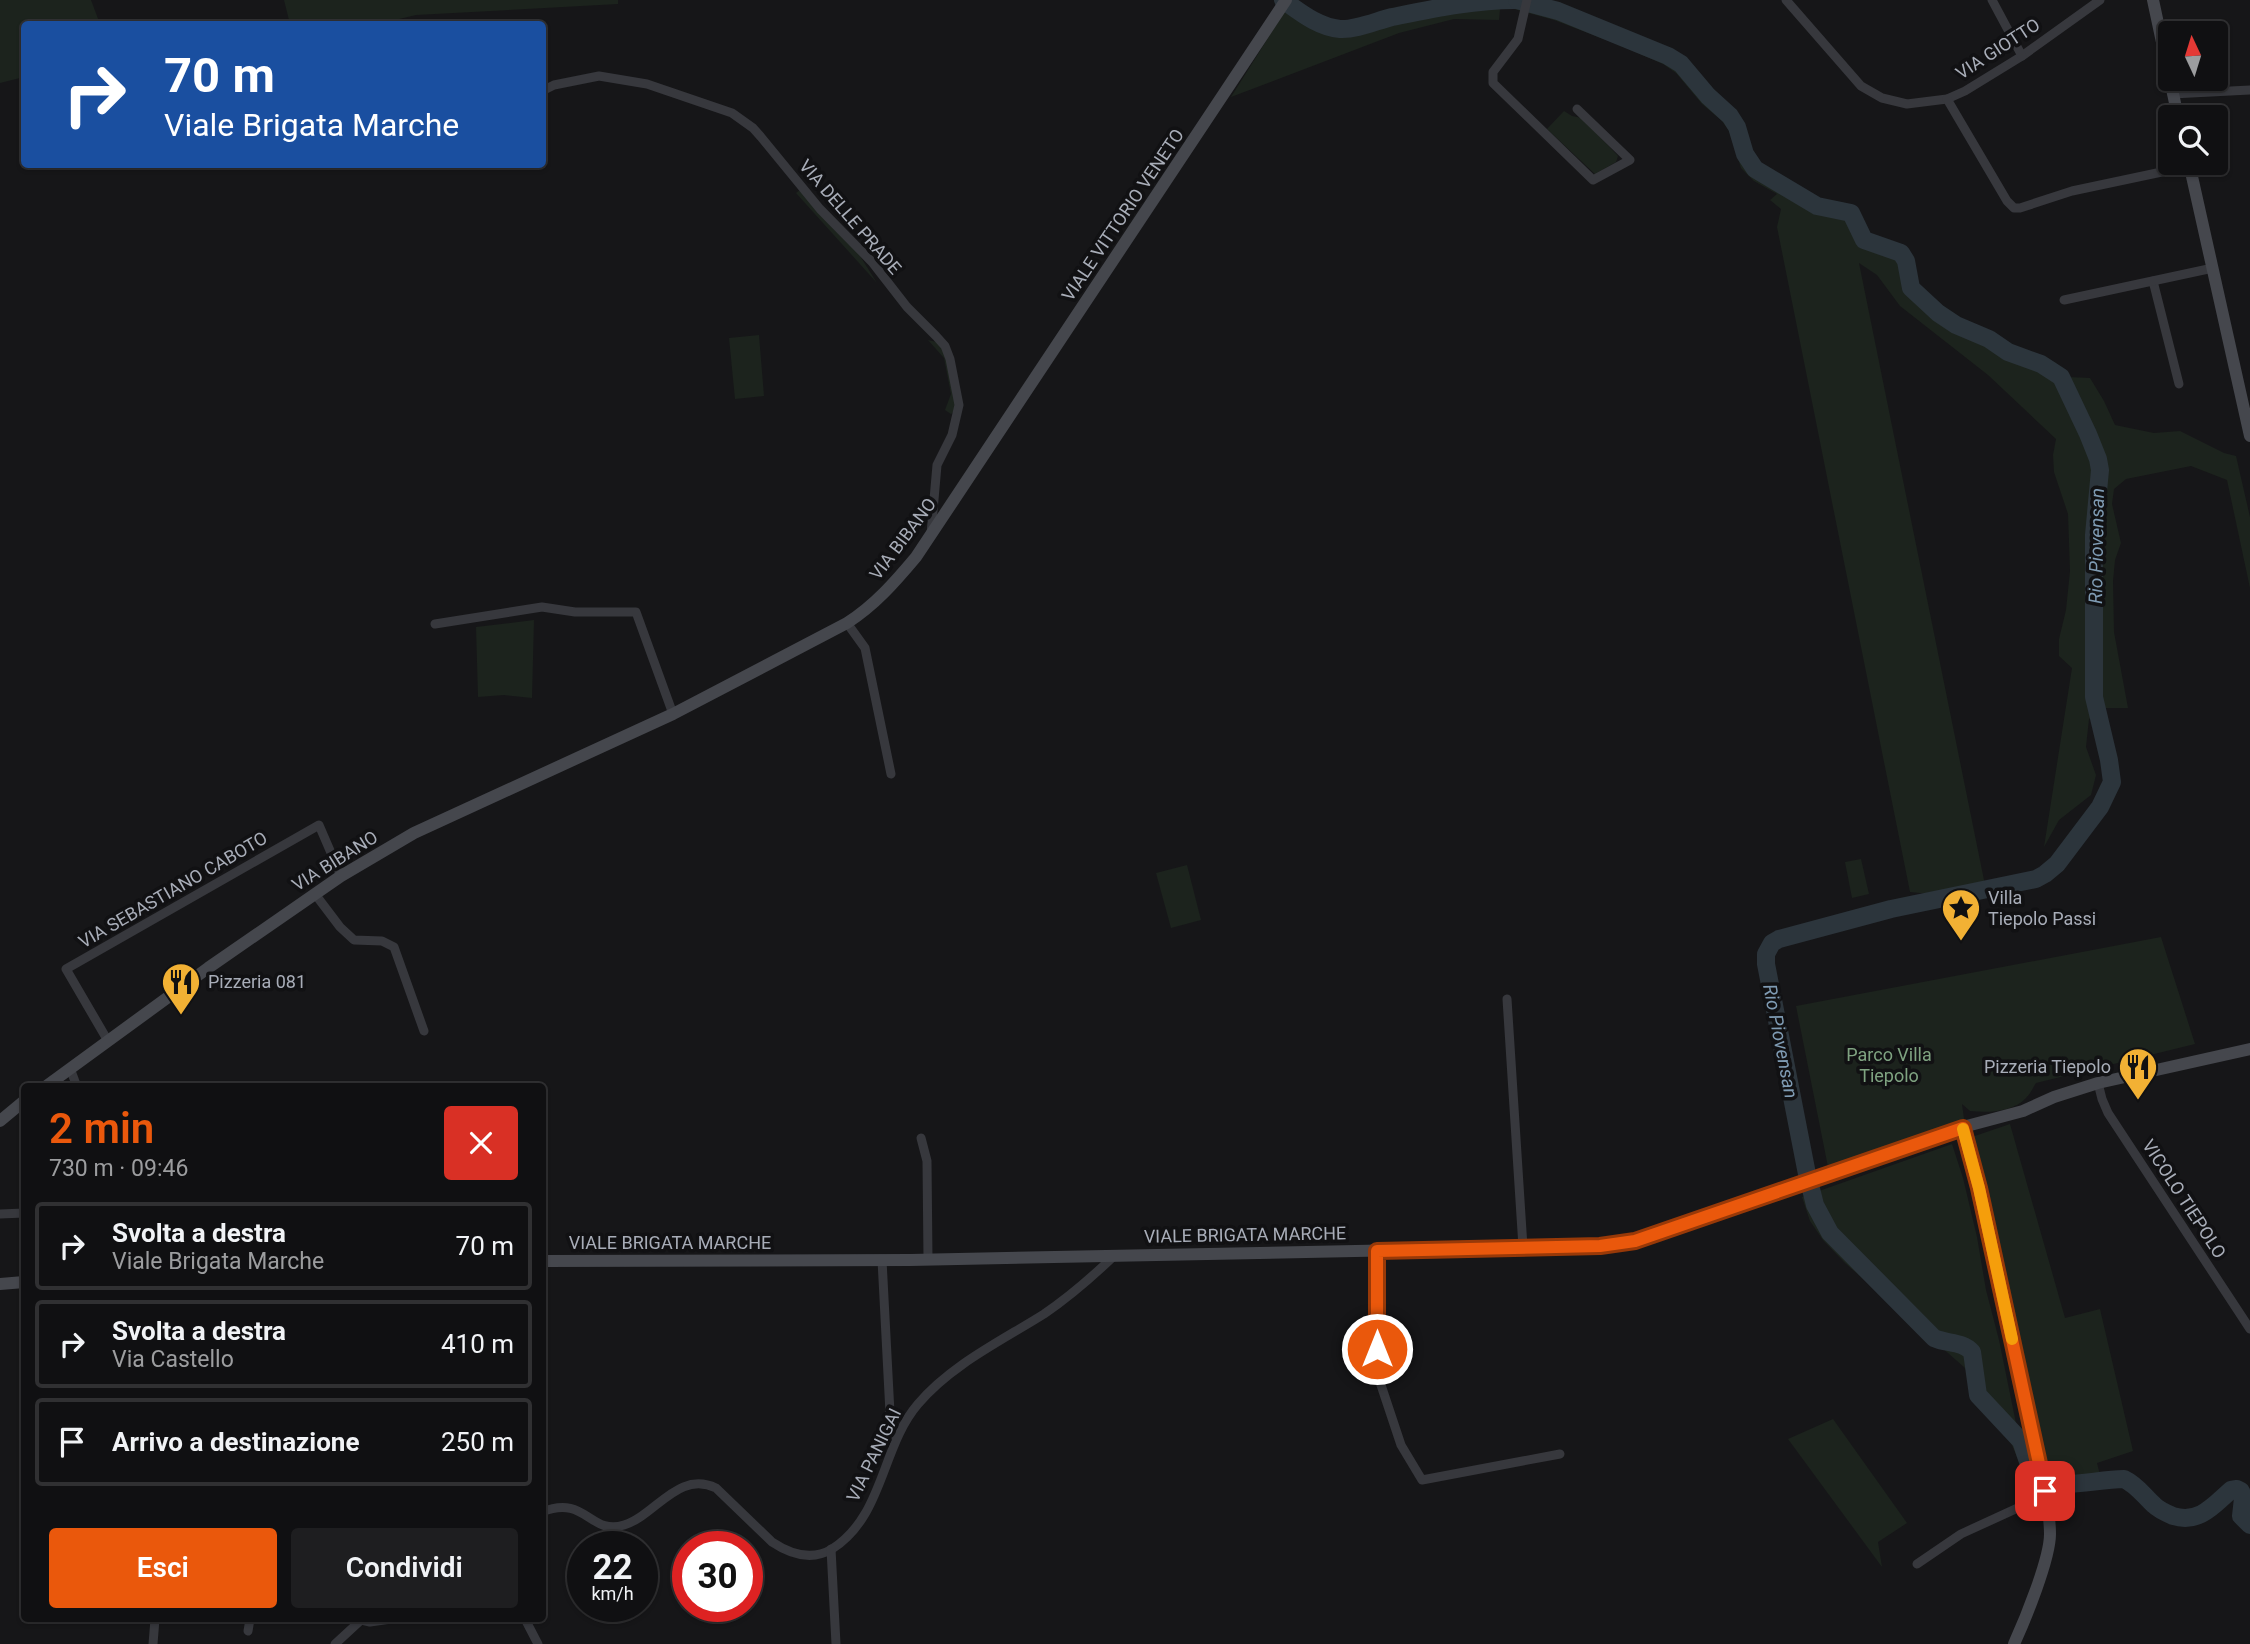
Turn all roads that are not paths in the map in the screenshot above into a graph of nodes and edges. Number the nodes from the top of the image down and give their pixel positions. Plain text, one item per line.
1 (1527, 0) edge
2 (1786, 0) edge
3 (1992, 0) edge
4 (2100, 0) edge
5 (2153, 0) edge
6 (1284, 3) edge
7 (2022, 56) junction
8 (546, 89) edge
9 (2250, 90) edge
10 (2172, 94) junction
11 (1947, 99) junction
12 (2175, 105) edge
13 (1577, 109) dead end
14 (2158, 171) edge
15 (2192, 175) edge
16 (2213, 268) junction
17 (2153, 281) junction
18 (2064, 300) dead end
19 (2179, 383) dead end
20 (2248, 421) edge
21 (2250, 436) edge
22 (993, 443) joint
23 (931, 534) junction
24 (847, 622) junction
25 (435, 624) dead end
26 (673, 715) junction
27 (891, 774) dead end
28 (341, 876) junction
29 (315, 894) junction
30 (1507, 999) dead end
31 (424, 1031) dead end
32 (108, 1041) junction
33 (2250, 1049) edge
34 (70, 1068) junction
35 (50, 1083) edge
36 (76, 1083) edge
37 (2098, 1083) junction
38 (21, 1103) edge
39 (1, 1117) edge
40 (1963, 1128) junction
41 (921, 1139) dead end
42 (21, 1213) edge
43 (0, 1214) edge
44 (1523, 1247) junction
45 (1377, 1251) junction
46 (1115, 1255) junction
47 (928, 1259) junction
48 (882, 1260) junction
49 (546, 1261) edge
50 (21, 1282) edge
51 (0, 1284) edge
52 (2250, 1329) edge
53 (893, 1436) dead end
54 (1560, 1454) dead end
55 (2046, 1493) junction
56 (546, 1511) edge
57 (831, 1549) junction
58 (1917, 1564) dead end
59 (155, 1622) edge
60 (250, 1622) edge
61 (356, 1622) edge
62 (527, 1622) edge
63 (248, 1631) dead end
64 (153, 1644) edge
65 (335, 1644) edge
66 (538, 1644) edge
67 (836, 1644) edge
68 (2014, 1644) edge

1 - 13 street
2 - 11 street
3 - 7 street
4 - 7 street, VIA GIOTTO
5 - 10 street
6 - 22 street, VIALE VITTORIO VENETO
7 - 11 street, VIA GIOTTO
8 - 23 street, VIA DELLE PRADE
9 - 10 street
10 - 12 street
11 - 14 street
15 - 16 street
16 - 17 street
16 - 20 street
17 - 18 street
17 - 19 street
20 - 21 street
22 - 23 street, VIA BIBANO
23 - 24 street, VIA BIBANO
24 - 26 street, VIA BIBANO
24 - 27 street
25 - 26 street
26 - 28 street, VIA BIBANO
28 - 29 street, VIA BIBANO
28 - 32 street, VIA SEBASTIANO CABOTO
29 - 31 street
29 - 32 street, VIA BIBANO
30 - 44 street
32 - 34 street, VIA BIBANO
33 - 37 street, VIALE BRIGATA MARCHE
34 - 35 street, VIA BIBANO
34 - 36 street
37 - 40 street, VIALE BRIGATA MARCHE
37 - 52 street, VICOLO TIEPOLO
38 - 39 street
40 - 44 street, VIALE BRIGATA MARCHE
40 - 55 street
41 - 47 street
42 - 43 street
44 - 45 street, VIALE BRIGATA MARCHE
45 - 46 street, VIALE BRIGATA MARCHE
45 - 54 street
46 - 47 street, VIALE BRIGATA MARCHE
46 - 57 street, VIA PANIGAI
47 - 48 street, VIALE BRIGATA MARCHE
48 - 49 street, VIALE BRIGATA MARCHE
48 - 53 street
50 - 51 street
55 - 58 street
55 - 68 street
56 - 57 street
57 - 67 street
59 - 64 street
60 - 63 street
61 - 65 street
62 - 66 street

